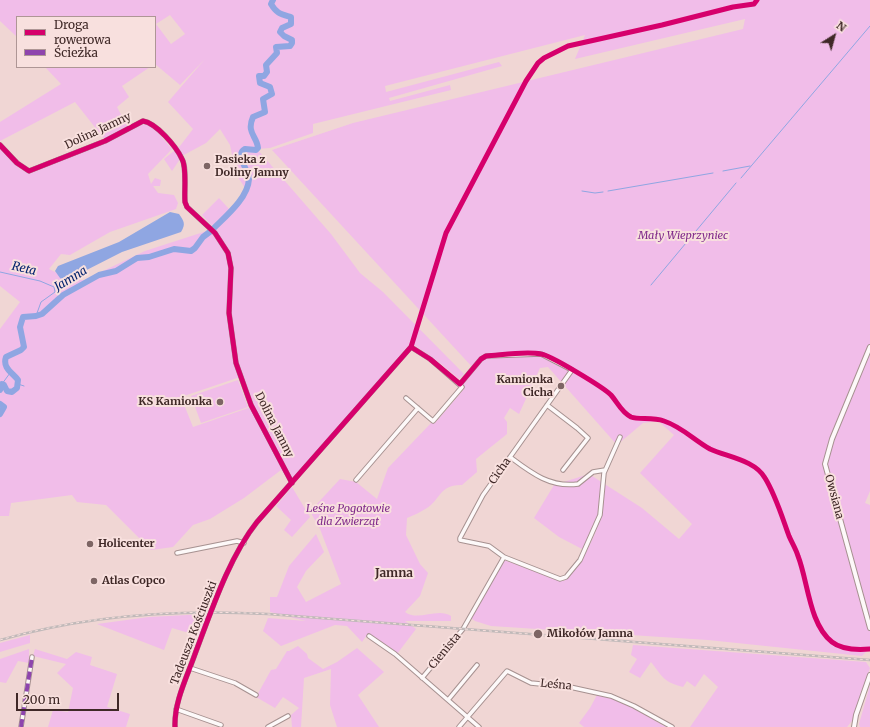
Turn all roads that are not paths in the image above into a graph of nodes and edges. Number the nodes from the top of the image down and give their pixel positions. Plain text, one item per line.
1 (0, 145) edge
2 (870, 347) edge
3 (460, 384) junction
4 (406, 398) dead end
5 (548, 405) junction
6 (418, 408) junction
7 (620, 437) dead end
8 (510, 457) junction
9 (563, 470) dead end
10 (605, 470) junction
11 (356, 480) dead end
12 (292, 483) junction
13 (244, 543) junction
14 (178, 553) dead end
15 (504, 557) junction
16 (870, 628) edge
17 (370, 636) dead end
18 (32, 657) dead end
19 (477, 665) dead end
20 (190, 668) junction
21 (870, 675) edge
22 (422, 678) junction
23 (256, 695) dead end
24 (448, 700) junction
25 (176, 709) junction
26 (288, 716) dead end
27 (467, 717) junction
28 (221, 725) dead end
29 (853, 726) edge
30 (21, 727) edge
31 (175, 727) edge
32 (268, 727) edge
33 (459, 727) edge
34 (479, 727) edge
35 (672, 727) edge

1 - 12 street, Dolina Jamny
2 - 16 street, Owsiana
3 - 5 street, Cicha
3 - 6 street
3 - 12 street, Tadeusza Kościuszki
4 - 6 street
5 - 8 street, Cicha
5 - 9 street
6 - 11 street
7 - 10 street
8 - 10 street
8 - 15 street, Cicha
10 - 15 street
12 - 13 street, Tadeusza Kościuszki
13 - 14 street
13 - 20 street, Tadeusza Kościuszki
15 - 22 street, Cienista
17 - 22 street
18 - 30 street
19 - 24 street
20 - 23 street, Tadeusza Kościuszki
20 - 25 street, Tadeusza Kościuszki
21 - 29 street
22 - 24 street, Cienista
24 - 27 street, Cienista
25 - 28 street
25 - 31 street, Tadeusza Kościuszki
26 - 32 street
27 - 33 street, Leśna
27 - 34 street, Cienista
27 - 35 street, Leśna

